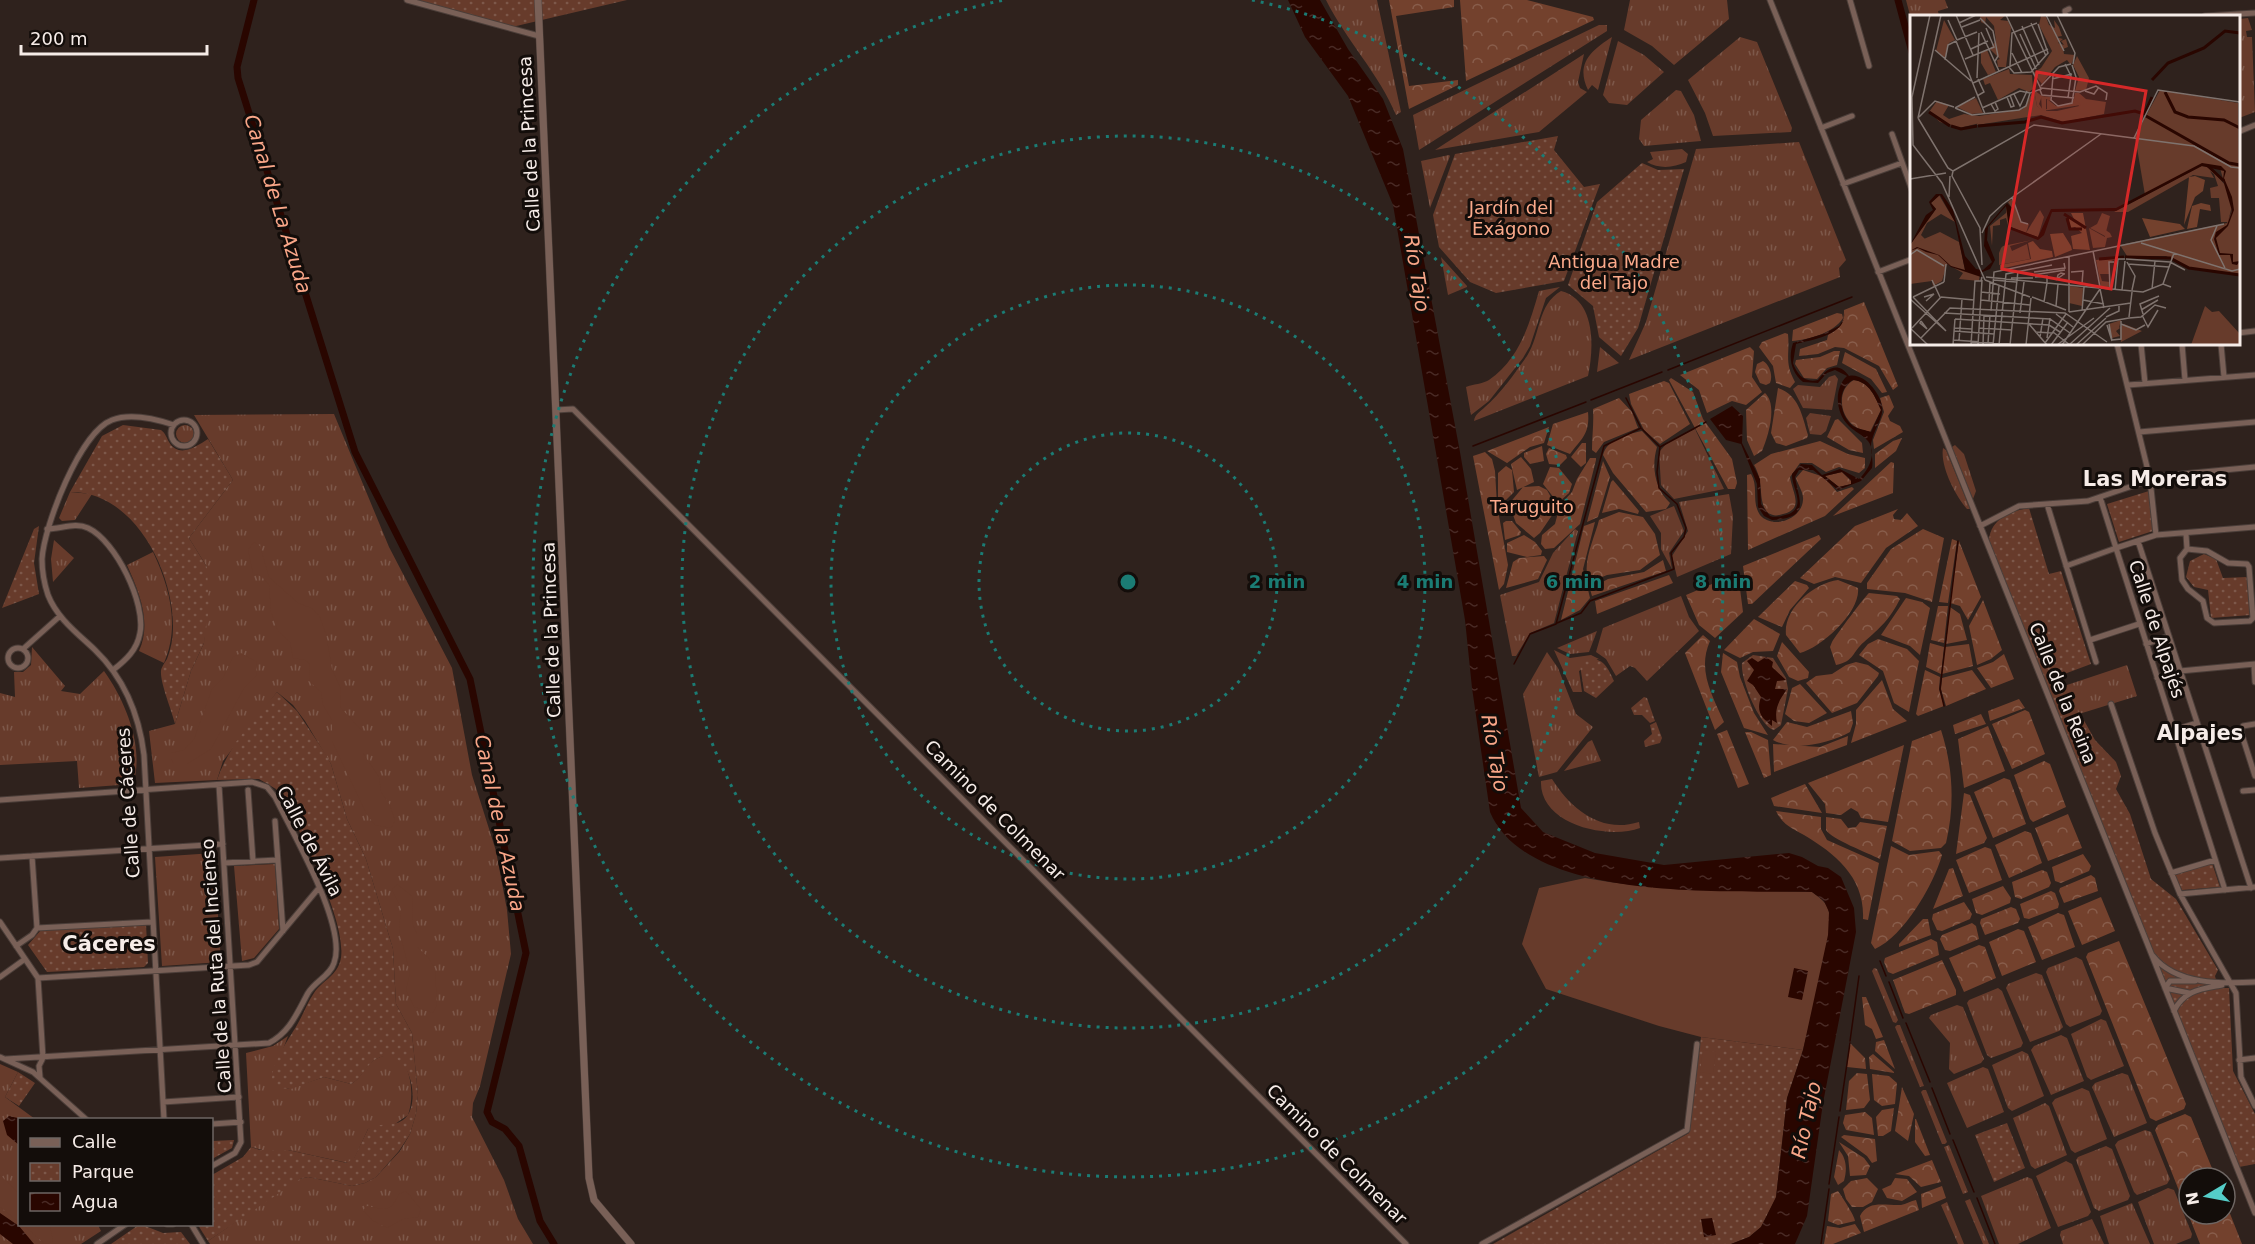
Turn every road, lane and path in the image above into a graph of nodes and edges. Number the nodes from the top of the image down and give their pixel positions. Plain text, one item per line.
1 (407, 0) edge
2 (538, 0) edge
3 (1770, 0) edge
4 (1850, 0) edge
5 (2069, 9) dead end
6 (2255, 13) edge
7 (2066, 15) edge
8 (2222, 15) edge
9 (539, 36) junction
10 (1869, 66) dead end
11 (1852, 116) dead end
12 (2255, 125) edge
13 (1821, 128) junction
14 (2240, 131) edge
15 (1892, 134) dead end
16 (1902, 163) junction
17 (1843, 184) junction
18 (1910, 187) edge
19 (1910, 259) edge
20 (1878, 272) junction
21 (2255, 331) edge
22 (2240, 333) edge
23 (2117, 345) edge
24 (2141, 345) edge
25 (2182, 345) edge
26 (2221, 345) edge
27 (2255, 375) edge
28 (2224, 377) junction
29 (2185, 380) junction
30 (2145, 383) junction
31 (2128, 385) junction
32 (556, 410) junction
33 (2255, 422) edge
34 (174, 425) junction
35 (2139, 432) junction
36 (2255, 468) edge
37 (2150, 479) junction
38 (2100, 496) junction
39 (2047, 504) junction
40 (1980, 526) junction
41 (2255, 527) edge
42 (47, 529) junction
43 (2186, 534) junction
44 (2157, 535) junction
45 (2138, 541) junction
46 (2116, 548) junction
47 (2187, 549) junction
48 (2066, 566) junction
49 (60, 616) junction
50 (2139, 624) junction
51 (2169, 636) junction
52 (2090, 640) junction
53 (2146, 644) junction
54 (23, 649) dead end
55 (2097, 662) dead end
56 (2254, 664) edge
57 (113, 670) junction
58 (2180, 670) junction
59 (2157, 678) junction
60 (2255, 682) edge
61 (2111, 704) dead end
62 (2197, 723) junction
63 (2255, 724) edge
64 (2174, 730) junction
65 (2255, 776) edge
66 (219, 785) junction
67 (248, 790) dead end
68 (2255, 790) edge
69 (144, 791) junction
70 (2243, 791) dead end
71 (0, 800) edge
72 (275, 820) dead end
73 (223, 844) junction
74 (147, 849) junction
75 (32, 856) junction
76 (0, 858) edge
77 (277, 860) junction
78 (2215, 860) junction
79 (253, 861) junction
80 (224, 863) junction
81 (2171, 873) junction
82 (2253, 888) edge
83 (318, 889) junction
84 (2225, 890) junction
85 (2180, 894) junction
86 (152, 921) junction
87 (0, 922) edge
88 (37, 928) junction
89 (283, 931) junction
90 (16, 946) junction
91 (2151, 952) junction
92 (25, 959) junction
93 (230, 967) junction
94 (155, 972) junction
95 (0, 977) edge
96 (38, 978) junction
97 (2200, 981) junction
98 (2255, 982) edge
99 (2232, 983) junction
100 (2165, 988) junction
101 (2188, 993) junction
102 (2174, 1011) junction
103 (1697, 1044) dead end
104 (235, 1046) junction
105 (160, 1050) junction
106 (3, 1058) edge
107 (43, 1058) junction
108 (2255, 1058) edge
109 (2239, 1060) junction
110 (40, 1077) junction
111 (239, 1097) junction
112 (163, 1102) junction
113 (2255, 1106) edge
114 (86, 1118) edge
115 (164, 1118) edge
116 (241, 1122) junction
117 (213, 1124) edge
118 (213, 1165) edge
119 (2255, 1213) edge
120 (123, 1226) edge
121 (191, 1226) edge
122 (97, 1244) edge
123 (203, 1244) edge
124 (631, 1244) edge
125 (1406, 1244) edge
126 (1482, 1244) edge

1 - 9 street
2 - 9 street, Calle de la Princesa
3 - 13 street, Calle de la Reina
4 - 10 street
5 - 7 street
6 - 8 street
9 - 32 street, Calle de la Princesa
11 - 13 street
12 - 14 street
13 - 17 street, Calle de la Reina
15 - 16 street
16 - 17 street
16 - 18 street
17 - 20 street, Calle de la Reina
19 - 20 street
20 - 40 street, Calle de la Reina
21 - 22 street
23 - 31 street
24 - 30 street
25 - 29 street
26 - 28 street
27 - 28 street
28 - 29 street
29 - 30 street
30 - 31 street
31 - 35 street
32 - 124 street, Calle de la Princesa
32 - 125 street, Camino de Colmenar
33 - 35 street
34 - 34 street, Calle de Cáceres
34 - 42 street, Calle de Cáceres
35 - 37 street
36 - 37 street
37 - 38 street
37 - 44 street
38 - 39 street
38 - 46 street, Calle de Alpajés
39 - 40 street
39 - 48 street
40 - 91 street, Calle de la Reina
41 - 43 street
42 - 49 street, Calle de Cáceres
42 - 57 street
43 - 44 street
43 - 47 street
44 - 45 street
45 - 46 street
45 - 51 street
46 - 48 street
46 - 50 street, Calle de Alpajés
47 - 47 street
48 - 52 street
49 - 54 street
49 - 57 street, Calle de Cáceres
50 - 52 street
50 - 53 street, Calle de Alpajés
51 - 53 street
51 - 58 street
52 - 55 street
53 - 59 street, Calle de Alpajés
56 - 58 street
56 - 60 street
57 - 69 street, Calle de Cáceres
58 - 59 street
58 - 62 street
59 - 64 street, Calle de Alpajés
61 - 81 street
62 - 64 street
62 - 82 street
63 - 65 street
64 - 78 street, Calle de Alpajés
66 - 69 street, Calle de Ávila
66 - 73 street, Calle de la Ruta del Incienso
66 - 83 street, Calle de Ávila
67 - 79 street
68 - 70 street
69 - 71 street, Calle de Ávila
69 - 74 street, Calle de Cáceres
72 - 77 street
73 - 74 street
73 - 80 street, Calle de la Ruta del Incienso
74 - 75 street
74 - 86 street, Calle de Cáceres
75 - 76 street
75 - 88 street
77 - 79 street
77 - 89 street
78 - 81 street
78 - 84 street, Calle de Alpajés
79 - 80 street
80 - 93 street, Calle de la Ruta del Incienso
81 - 85 street
82 - 84 street
83 - 89 street
83 - 104 street, Calle de Ávila
84 - 85 street
85 - 99 street
86 - 88 street
86 - 94 street, Calle de Cáceres
87 - 90 street
88 - 90 street
89 - 93 street
90 - 92 street
91 - 97 street
91 - 100 street, Calle de la Reina
92 - 95 street
92 - 96 street
93 - 94 street
93 - 104 street, Calle de la Ruta del Incienso
94 - 96 street
94 - 105 street, Calle de Cáceres
96 - 107 street
97 - 99 street
97 - 100 street
98 - 99 street
99 - 101 street
99 - 109 street
100 - 101 street
100 - 102 street, Calle de la Reina
101 - 102 street
102 - 119 street, Calle de la Reina
103 - 126 street
104 - 105 street, Calle de Ávila
104 - 111 street, Calle de la Ruta del Incienso
105 - 107 street, Calle de Ávila
105 - 112 street, Calle de Cáceres
106 - 107 street, Calle de Ávila
106 - 110 street
107 - 110 street
108 - 109 street
109 - 113 street
110 - 114 street
111 - 112 street
111 - 116 street, Calle de la Ruta del Incienso
112 - 115 street, Calle de Cáceres
116 - 117 street
116 - 118 street, Calle de la Ruta del Incienso
120 - 122 street
121 - 123 street

